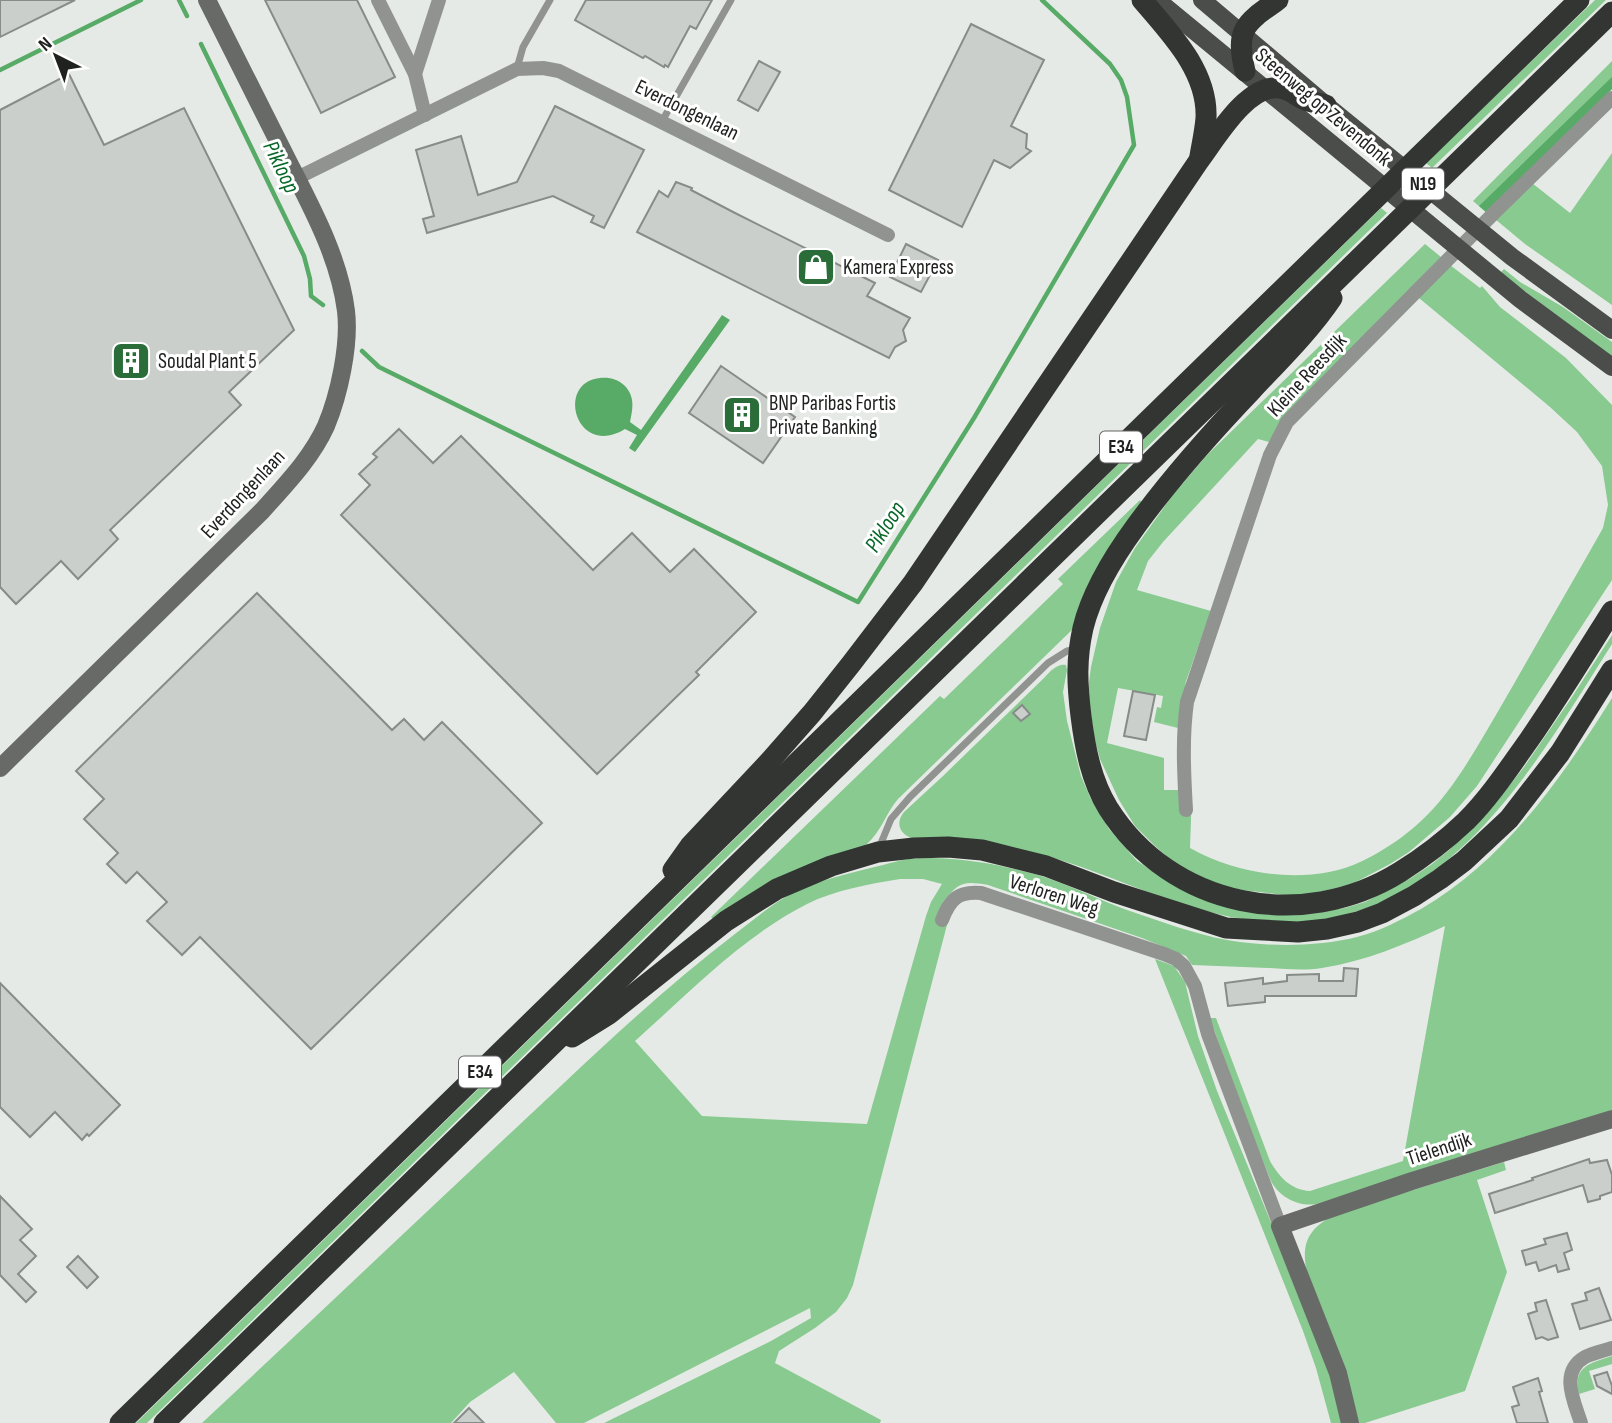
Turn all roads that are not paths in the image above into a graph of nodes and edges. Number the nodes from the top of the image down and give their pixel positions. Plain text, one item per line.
1 (207, 0) edge
2 (378, 0) edge
3 (439, 0) edge
4 (550, 0) edge
5 (731, 0) edge
6 (1142, 0) edge
7 (1157, 0) edge
8 (1202, 0) edge
9 (1278, 0) edge
10 (1579, 0) edge
11 (1612, 12) edge
12 (1241, 34) junction
13 (517, 69) junction
14 (1245, 71) junction
15 (415, 74) junction
16 (1266, 89) junction
17 (1612, 98) edge
18 (1330, 108) junction
19 (425, 115) junction
20 (661, 123) junction
21 (1198, 162) junction
22 (297, 178) junction
23 (888, 235) dead end
24 (1359, 259) junction
25 (1612, 330) edge
26 (1612, 367) edge
27 (1612, 611) edge
28 (1080, 648) junction
29 (1612, 670) edge
30 (0, 768) edge
31 (1186, 810) dead end
32 (878, 852) junction
33 (662, 894) junction
34 (942, 920) dead end
35 (543, 1054) junction
36 (1612, 1119) edge
37 (1280, 1226) junction
38 (1612, 1348) edge
39 (120, 1423) edge
40 (164, 1423) edge
41 (1350, 1423) edge
42 (1581, 1423) edge

1 - 22 street, Everdongenlaan
2 - 15 street
3 - 15 street
4 - 13 lane
5 - 20 lane
6 - 21 highway
7 - 14 main road, Steenweg op Zevendonk / N19
8 - 12 main road, Steenweg op Zevendonk / N19
9 - 12 highway
10 - 33 highway, E34
11 - 24 highway, E34
12 - 14 highway
12 - 18 main road, Steenweg op Zevendonk / N19
13 - 19 street, Everdongenlaan
13 - 20 street, Everdongenlaan
14 - 16 main road, Steenweg op Zevendonk / N19
15 - 19 street
16 - 18 highway
16 - 21 highway
16 - 26 main road, Steenweg op Zevendonk / N19
17 - 31 street, Kleine Reesdijk
18 - 25 main road, Steenweg op Zevendonk / N19
19 - 22 street, Everdongenlaan
20 - 23 street, Everdongenlaan
21 - 33 highway
22 - 30 street, Everdongenlaan
24 - 28 highway
24 - 35 highway, E34
27 - 28 highway
28 - 32 lane
29 - 32 highway
32 - 35 highway
33 - 39 highway, E34
34 - 37 street, Verloren Weg
35 - 40 highway, E34
36 - 37 street, Tielendijk
37 - 41 street
38 - 42 street

